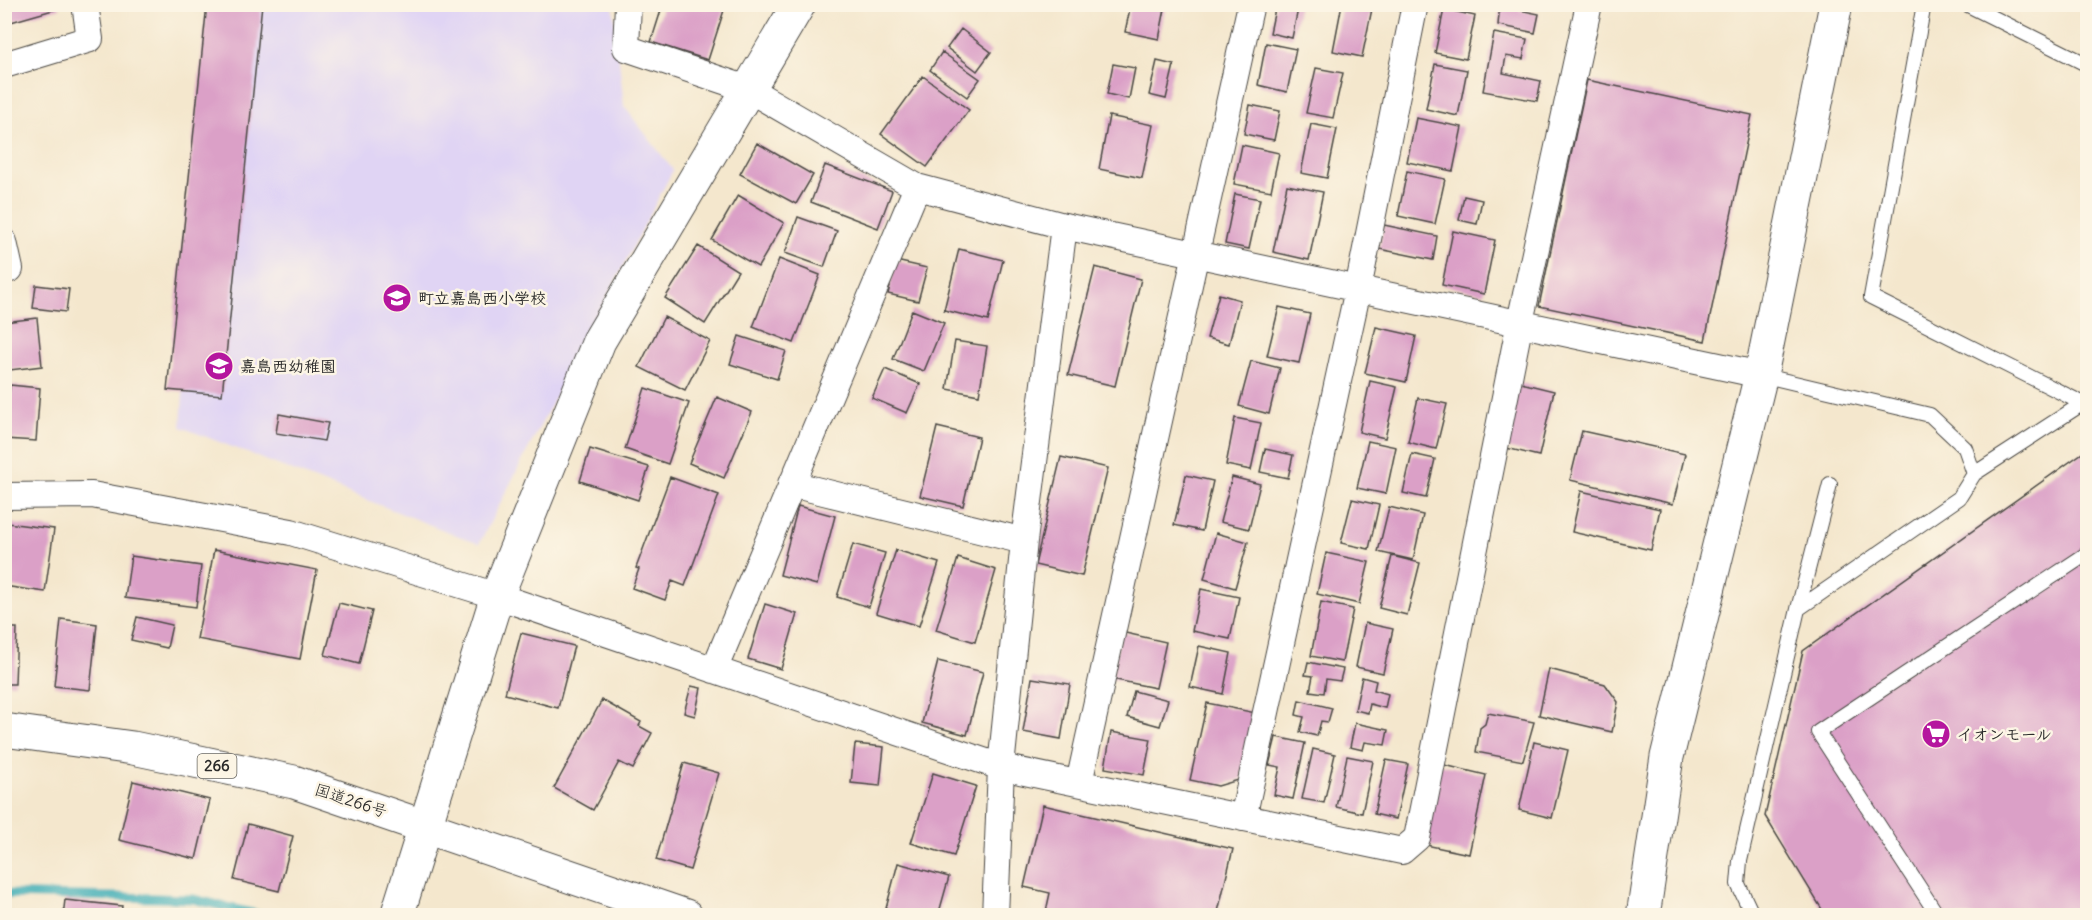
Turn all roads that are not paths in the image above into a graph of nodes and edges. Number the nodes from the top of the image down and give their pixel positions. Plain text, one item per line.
1 (85, 4) edge
2 (628, 4) edge
3 (799, 4) edge
4 (1251, 4) edge
5 (1415, 4) edge
6 (1589, 4) edge
7 (1836, 4) edge
8 (1924, 4) edge
9 (1966, 4) edge
10 (4, 64) edge
11 (2088, 65) edge
12 (748, 89) junction
13 (917, 188) junction
14 (1064, 225) junction
15 (4, 242) edge
16 (1196, 254) junction
17 (4, 270) edge
18 (1358, 289) junction
19 (1520, 322) junction
20 (1761, 375) junction
21 (2085, 401) edge
22 (1974, 474) junction
23 (791, 484) junction
24 (1830, 484) dead end
25 (4, 496) edge
26 (1024, 541) junction
27 (2088, 554) edge
28 (497, 596) junction
29 (1798, 609) junction
30 (714, 669) junction
31 (4, 730) edge
32 (1001, 767) junction
33 (1079, 783) junction
34 (1244, 818) junction
35 (425, 824) junction
36 (397, 915) edge
37 (686, 915) edge
38 (995, 915) edge
39 (1643, 915) edge
40 (1753, 915) edge
41 (1938, 915) edge

1 - 10 street
2 - 12 street
3 - 12 main road
4 - 16 street
5 - 18 street
6 - 19 street
7 - 20 main road
8 - 21 lane
9 - 11 lane
12 - 13 street
12 - 28 main road
13 - 14 street
13 - 23 street
14 - 16 street
14 - 26 street
15 - 17 street
16 - 18 street
16 - 33 street
18 - 19 street
18 - 34 street
19 - 20 street
19 - 34 street
20 - 22 lane
20 - 39 main road
21 - 22 lane
22 - 29 lane
23 - 26 street
23 - 30 street
24 - 29 lane
25 - 28 street
26 - 32 street
27 - 41 lane
28 - 30 street
28 - 35 main road
29 - 40 lane
30 - 32 street
31 - 35 main road, 国道266号 / 266
32 - 33 street
32 - 38 street
33 - 34 street
35 - 36 main road
35 - 37 main road, 国道266号 / 266

